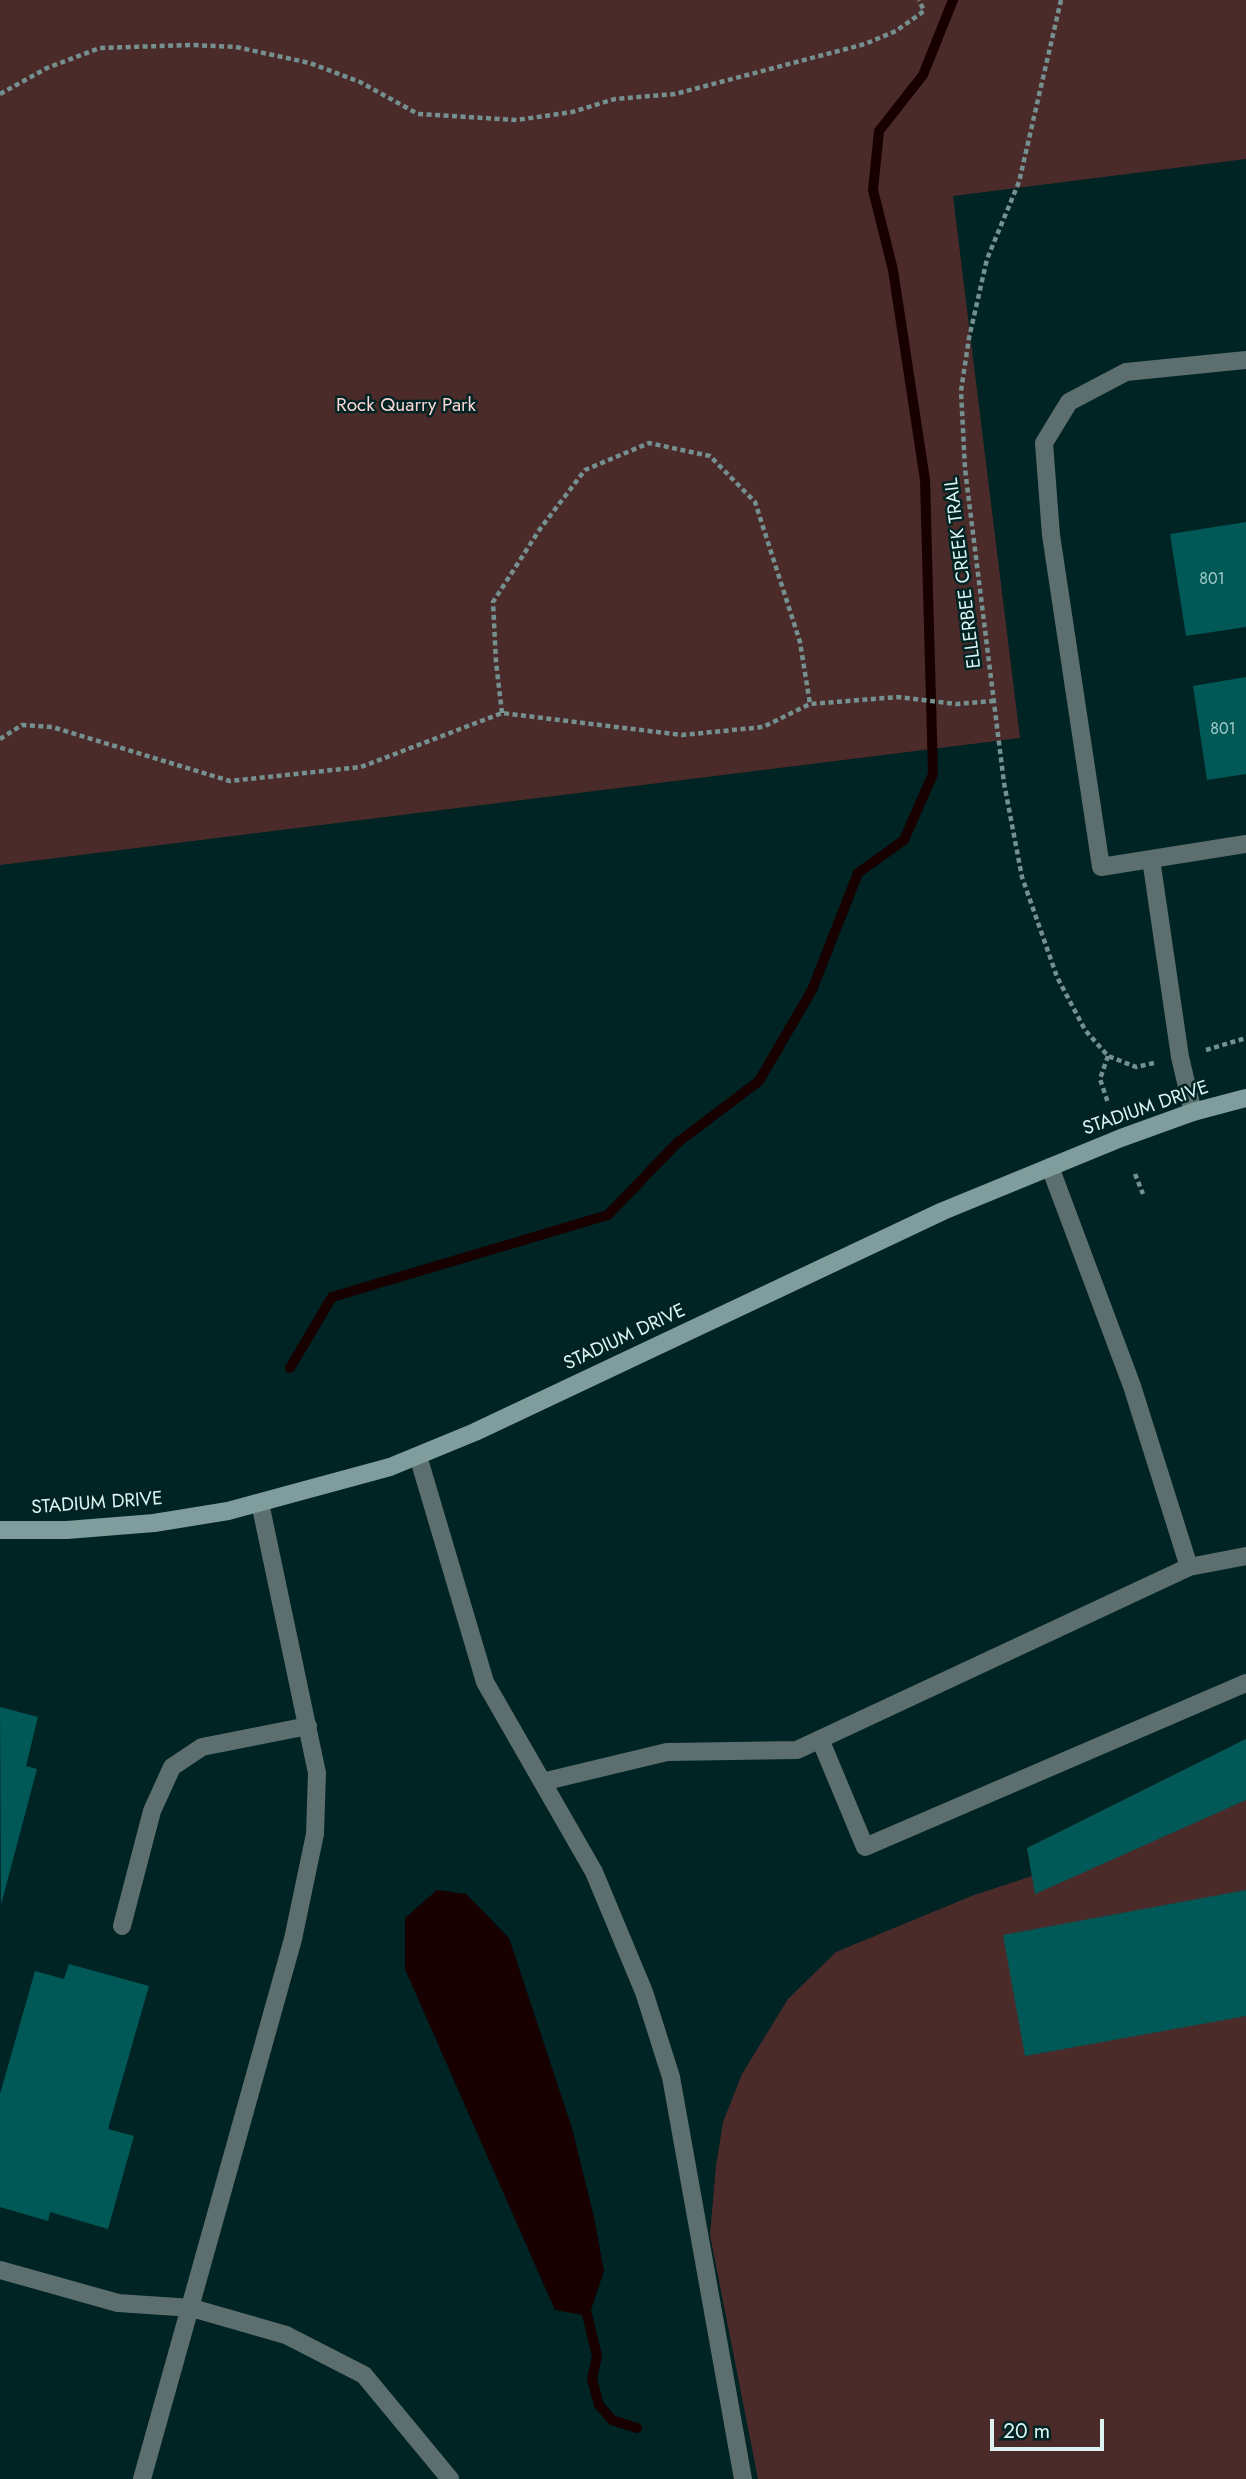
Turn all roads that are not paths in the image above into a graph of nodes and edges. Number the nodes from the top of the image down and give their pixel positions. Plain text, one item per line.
1 (1246, 360) edge
2 (1246, 844) edge
3 (1151, 859) junction
4 (1246, 1098) edge
5 (1194, 1112) junction
6 (1050, 1167) junction
7 (418, 1456) junction
8 (260, 1503) junction
9 (0, 1530) edge
10 (1246, 1556) edge
11 (1189, 1567) junction
12 (1246, 1683) edge
13 (308, 1726) junction
14 (820, 1739) junction
15 (542, 1782) junction
16 (122, 1926) dead end
17 (0, 2270) edge
18 (192, 2308) junction
19 (142, 2479) edge
20 (450, 2479) edge
21 (743, 2479) edge

1 - 3 lane
2 - 3 lane
3 - 5 lane
4 - 5 street, STADIUM DRIVE
5 - 6 street, STADIUM DRIVE
6 - 7 street, STADIUM DRIVE
6 - 11 lane
7 - 8 street, STADIUM DRIVE
7 - 15 lane
8 - 9 street, STADIUM DRIVE
8 - 13 lane
10 - 11 lane
11 - 14 lane
12 - 14 lane
13 - 16 lane
13 - 18 lane
14 - 15 lane
15 - 21 lane
17 - 18 lane
18 - 19 lane
18 - 20 lane

